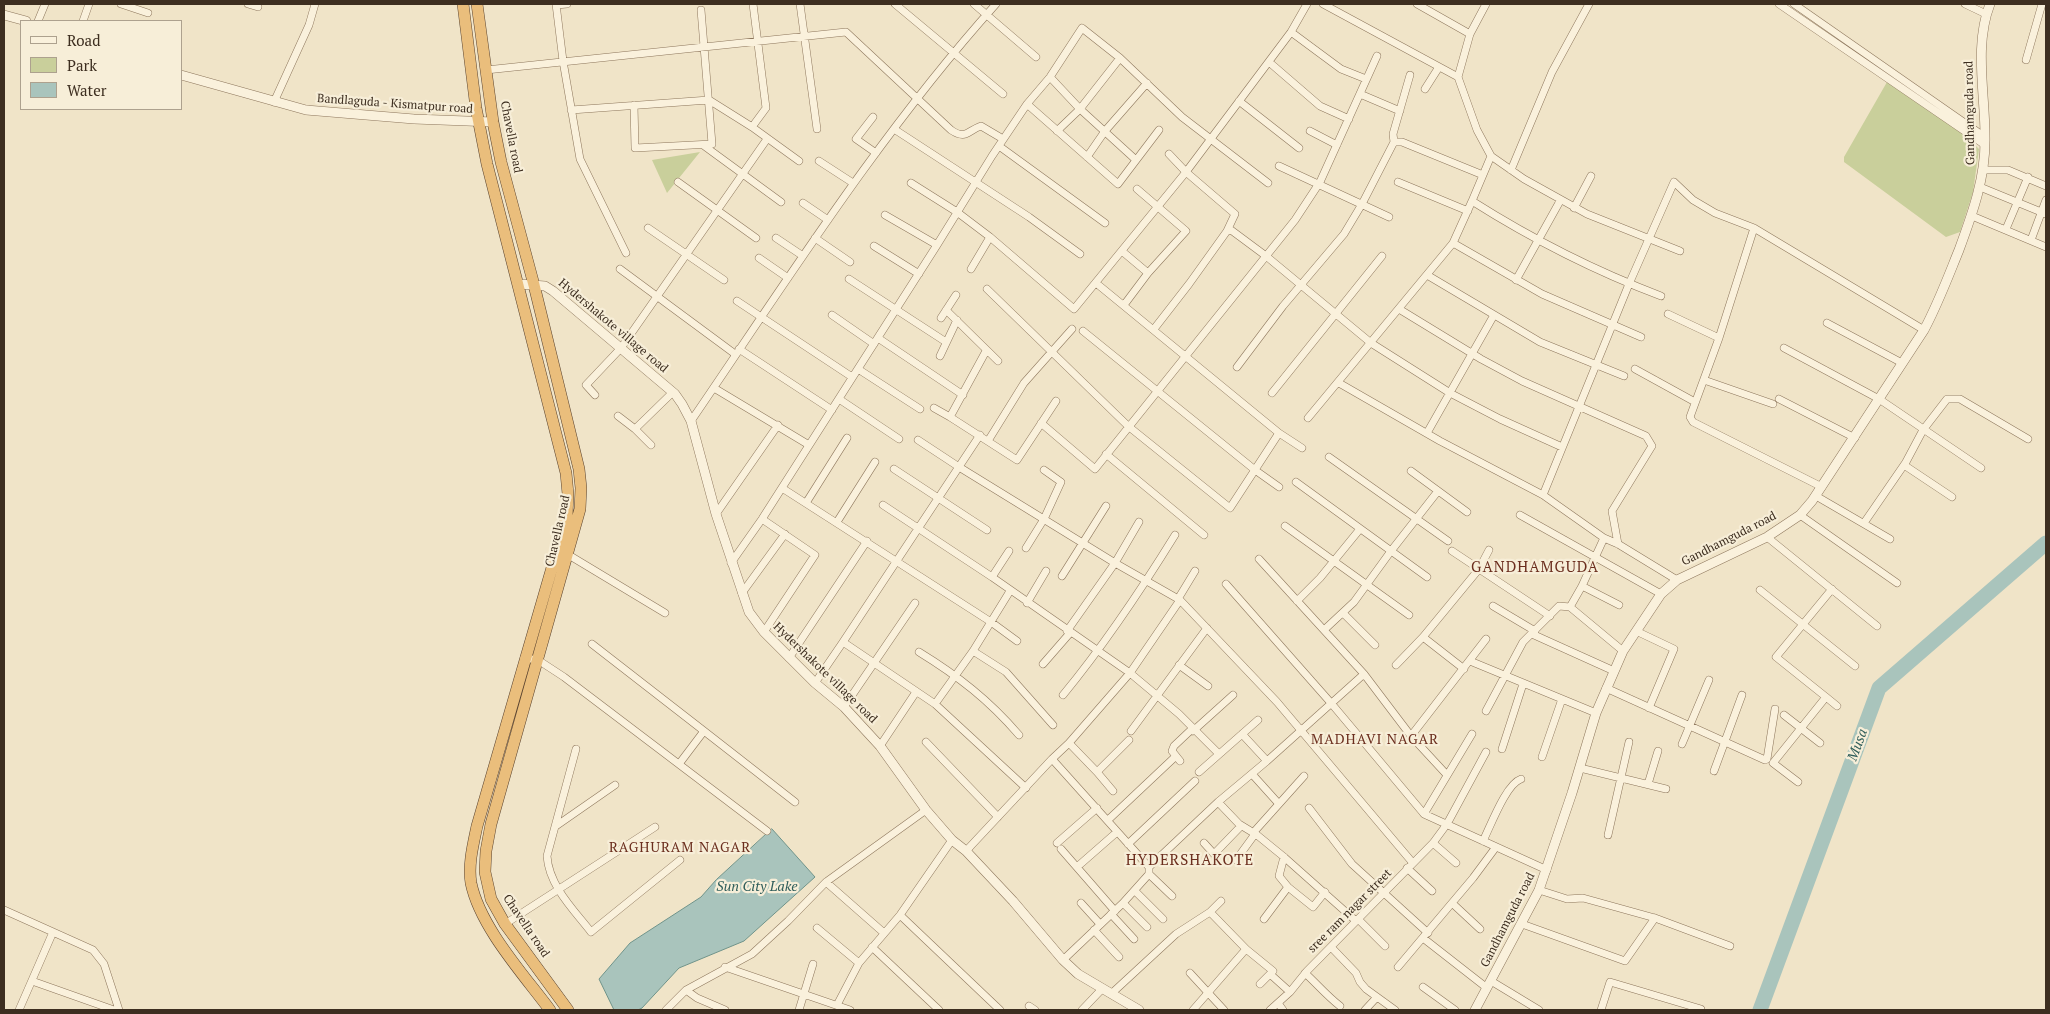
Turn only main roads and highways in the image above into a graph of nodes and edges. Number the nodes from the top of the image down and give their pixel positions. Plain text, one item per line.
1 (463, 4) edge
2 (477, 4) edge
3 (550, 1010) edge
4 (568, 1010) edge

1 - 3 highway, Chavella road
2 - 4 highway, Chavella road

